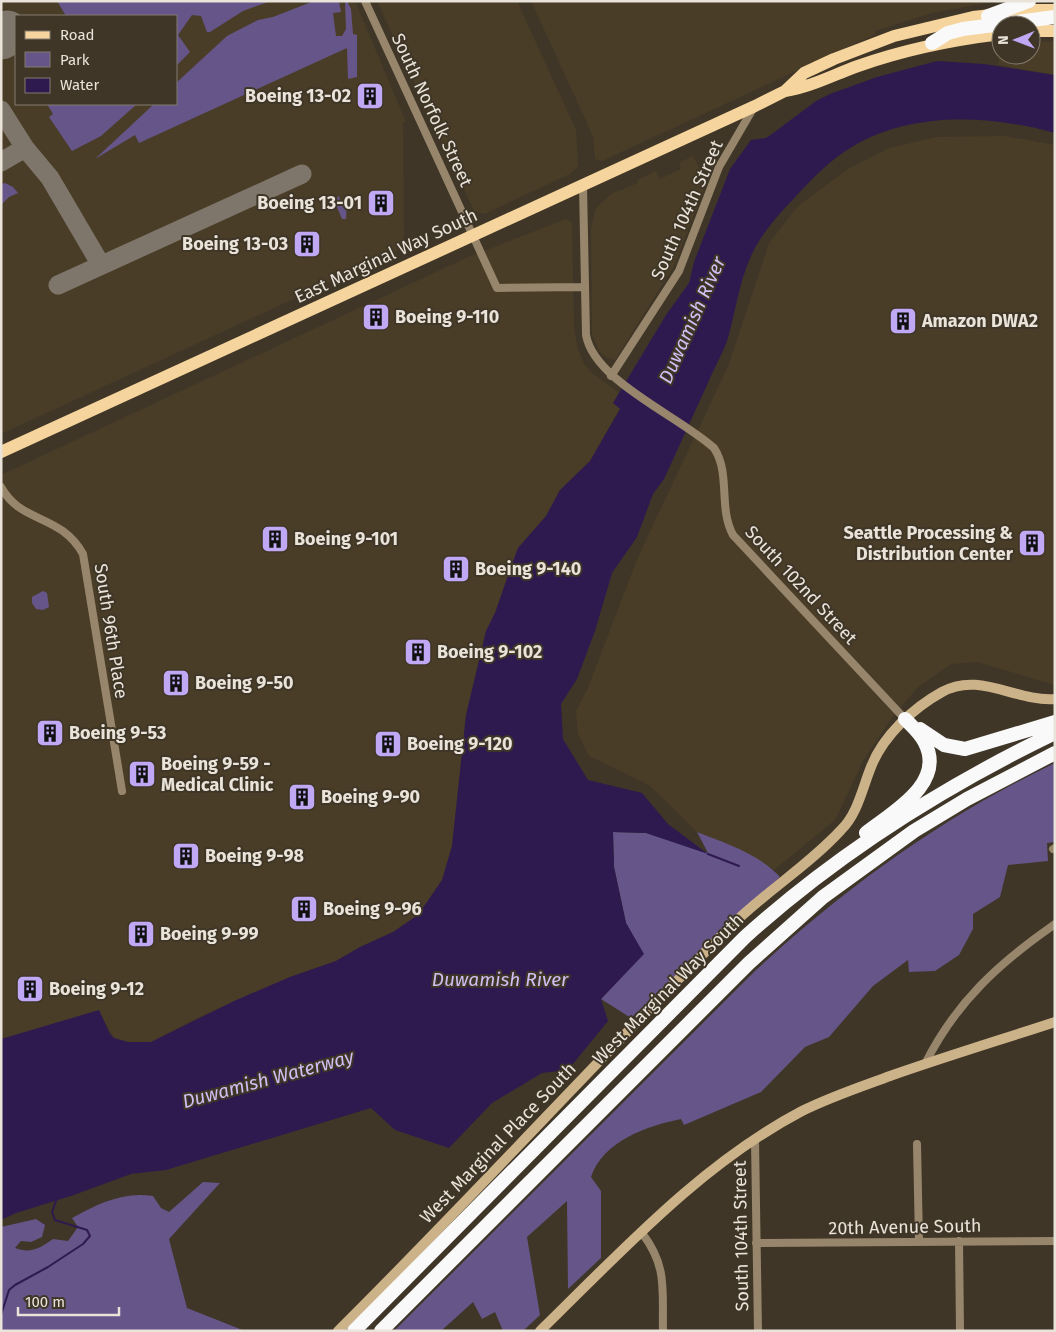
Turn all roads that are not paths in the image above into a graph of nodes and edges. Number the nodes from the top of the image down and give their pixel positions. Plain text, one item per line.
1 (364, 1) edge
2 (1055, 5) edge
3 (1032, 6) edge
4 (1055, 10) edge
5 (988, 16) joint
6 (1055, 17) edge
7 (1055, 26) edge
8 (1041, 30) edge
9 (1041, 31) edge
10 (1055, 31) edge
11 (991, 35) edge
12 (932, 43) junction
13 (785, 91) junction
14 (755, 106) junction
15 (583, 186) junction
16 (474, 234) junction
17 (584, 287) junction
18 (611, 376) junction
19 (1, 452) edge
20 (1, 487) edge
21 (1055, 699) edge
22 (905, 718) junction
23 (1055, 722) edge
24 (1055, 733) edge
25 (1055, 753) edge
26 (122, 791) dead end
27 (804, 886) junction
28 (1055, 924) edge
29 (1055, 1022) edge
30 (925, 1064) junction
31 (755, 1140) junction
32 (917, 1144) dead end
33 (642, 1233) junction
34 (1055, 1240) edge
35 (919, 1241) junction
36 (959, 1241) junction
37 (756, 1244) junction
38 (338, 1331) edge
39 (354, 1331) edge
40 (381, 1331) edge
41 (540, 1331) edge
42 (663, 1331) edge
43 (758, 1331) edge
44 (960, 1331) edge

1 - 16 street, South Norfolk Street
2 - 3 street
3 - 4 main road
3 - 5 highway
5 - 13 main road, East Marginal Way South
6 - 12 highway
7 - 8 street
9 - 10 main road
11 - 12 main road, East Marginal Way South
12 - 13 main road, East Marginal Way South
13 - 14 main road, East Marginal Way South
14 - 15 main road, East Marginal Way South
14 - 18 street, South 104th Street
15 - 16 main road, East Marginal Way South
15 - 17 street, South 102nd Street
16 - 17 street, South Norfolk Street
16 - 19 main road, East Marginal Way South
17 - 18 street, South 102nd Street
18 - 22 street, South 102nd Street
20 - 26 street, South 96th Place
21 - 22 street, West Marginal Place South
22 - 23 highway
22 - 27 highway
22 - 38 street, West Marginal Place South
24 - 27 highway, West Marginal Way South
25 - 40 highway
27 - 39 highway, West Marginal Way South
28 - 30 street
29 - 30 street
30 - 31 street
31 - 33 street
31 - 37 street, South 104th Street
32 - 35 street
33 - 41 street
33 - 42 street
34 - 36 street, 20th Avenue South
35 - 36 street, 20th Avenue South
35 - 37 street, 20th Avenue South
36 - 44 street
37 - 43 street, South 104th Street

